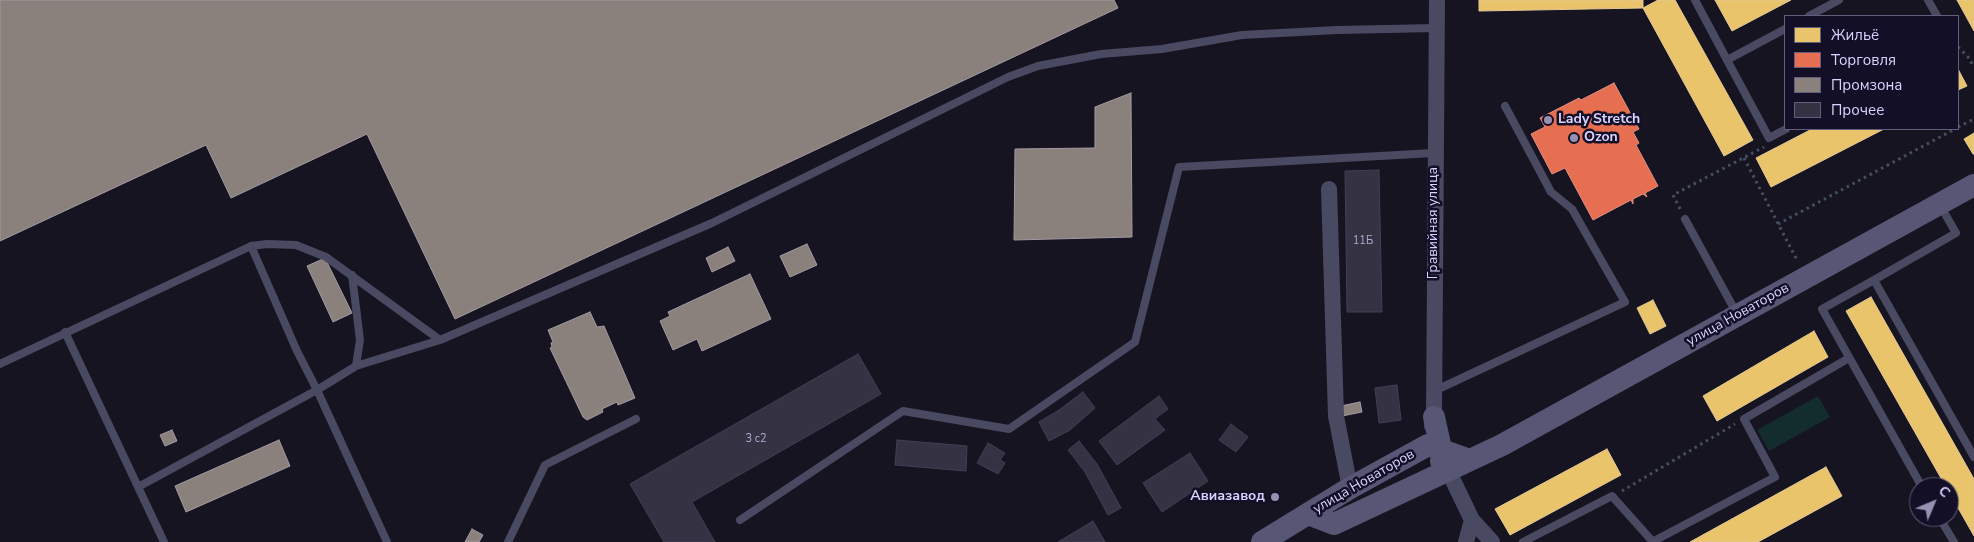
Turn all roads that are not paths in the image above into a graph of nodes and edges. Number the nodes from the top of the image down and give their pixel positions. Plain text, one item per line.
1 (1437, 0) edge
2 (1695, 0) edge
3 (1839, 0) edge
4 (1928, 0) edge
5 (1811, 15) edge
6 (1936, 15) edge
7 (1436, 28) junction
8 (1784, 30) edge
9 (1727, 60) junction
10 (1505, 106) dead end
11 (1784, 130) edge
12 (1434, 153) junction
13 (1974, 185) edge
14 (1329, 189) dead end
15 (1939, 203) junction
16 (1685, 219) road end
17 (251, 246) junction
18 (352, 275) junction
19 (1874, 280) junction
20 (1738, 315) junction
21 (66, 332) junction
22 (440, 340) junction
23 (1849, 358) junction
24 (0, 364) edge
25 (356, 366) junction
26 (317, 390) junction
27 (1434, 391) junction
28 (1434, 417) junction
29 (636, 419) dead end
30 (1428, 446) junction
31 (1974, 457) edge
32 (1470, 460) junction
33 (1439, 474) junction
34 (1916, 477) edge
35 (138, 487) junction
36 (1350, 488) junction
37 (1313, 514) junction
38 (740, 520) dead end
39 (1472, 520) junction
40 (1944, 527) edge
41 (1950, 541) edge
42 (164, 542) edge
43 (388, 542) edge
44 (508, 542) edge
45 (1262, 542) edge
46 (1326, 542) edge
47 (1466, 542) edge
48 (1492, 542) edge
49 (1523, 542) edge
50 (1653, 542) edge

1 - 7 street, Гравийная улица
2 - 9 lane
3 - 5 lane
4 - 6 lane
7 - 12 street, Гравийная улица
7 - 22 lane
8 - 9 lane
9 - 11 lane
10 - 27 lane
12 - 27 street, Гравийная улица
12 - 38 lane
13 - 15 main road, улица Новаторов
14 - 36 street
15 - 19 lane
15 - 20 main road, улица Новаторов
16 - 20 lane
17 - 18 lane
17 - 21 lane
17 - 26 lane
18 - 22 lane
18 - 25 lane
19 - 23 lane
19 - 31 lane
20 - 32 main road, улица Новаторов
21 - 24 lane
21 - 35 lane
22 - 25 lane
23 - 34 lane
23 - 50 lane
25 - 26 lane
26 - 35 lane
26 - 43 lane
27 - 28 street, Гравийная улица
28 - 30 street, Гравийная улица
28 - 33 main road
29 - 44 lane
30 - 32 main road, улица Новаторов
30 - 36 main road, улица Новаторов
32 - 33 main road, улица Новаторов
33 - 37 main road, улица Новаторов
33 - 39 street
35 - 42 lane
36 - 37 main road, улица Новаторов
37 - 45 main road, улица Новаторов
37 - 46 main road
39 - 47 street
39 - 48 street
40 - 41 lane
49 - 50 lane

